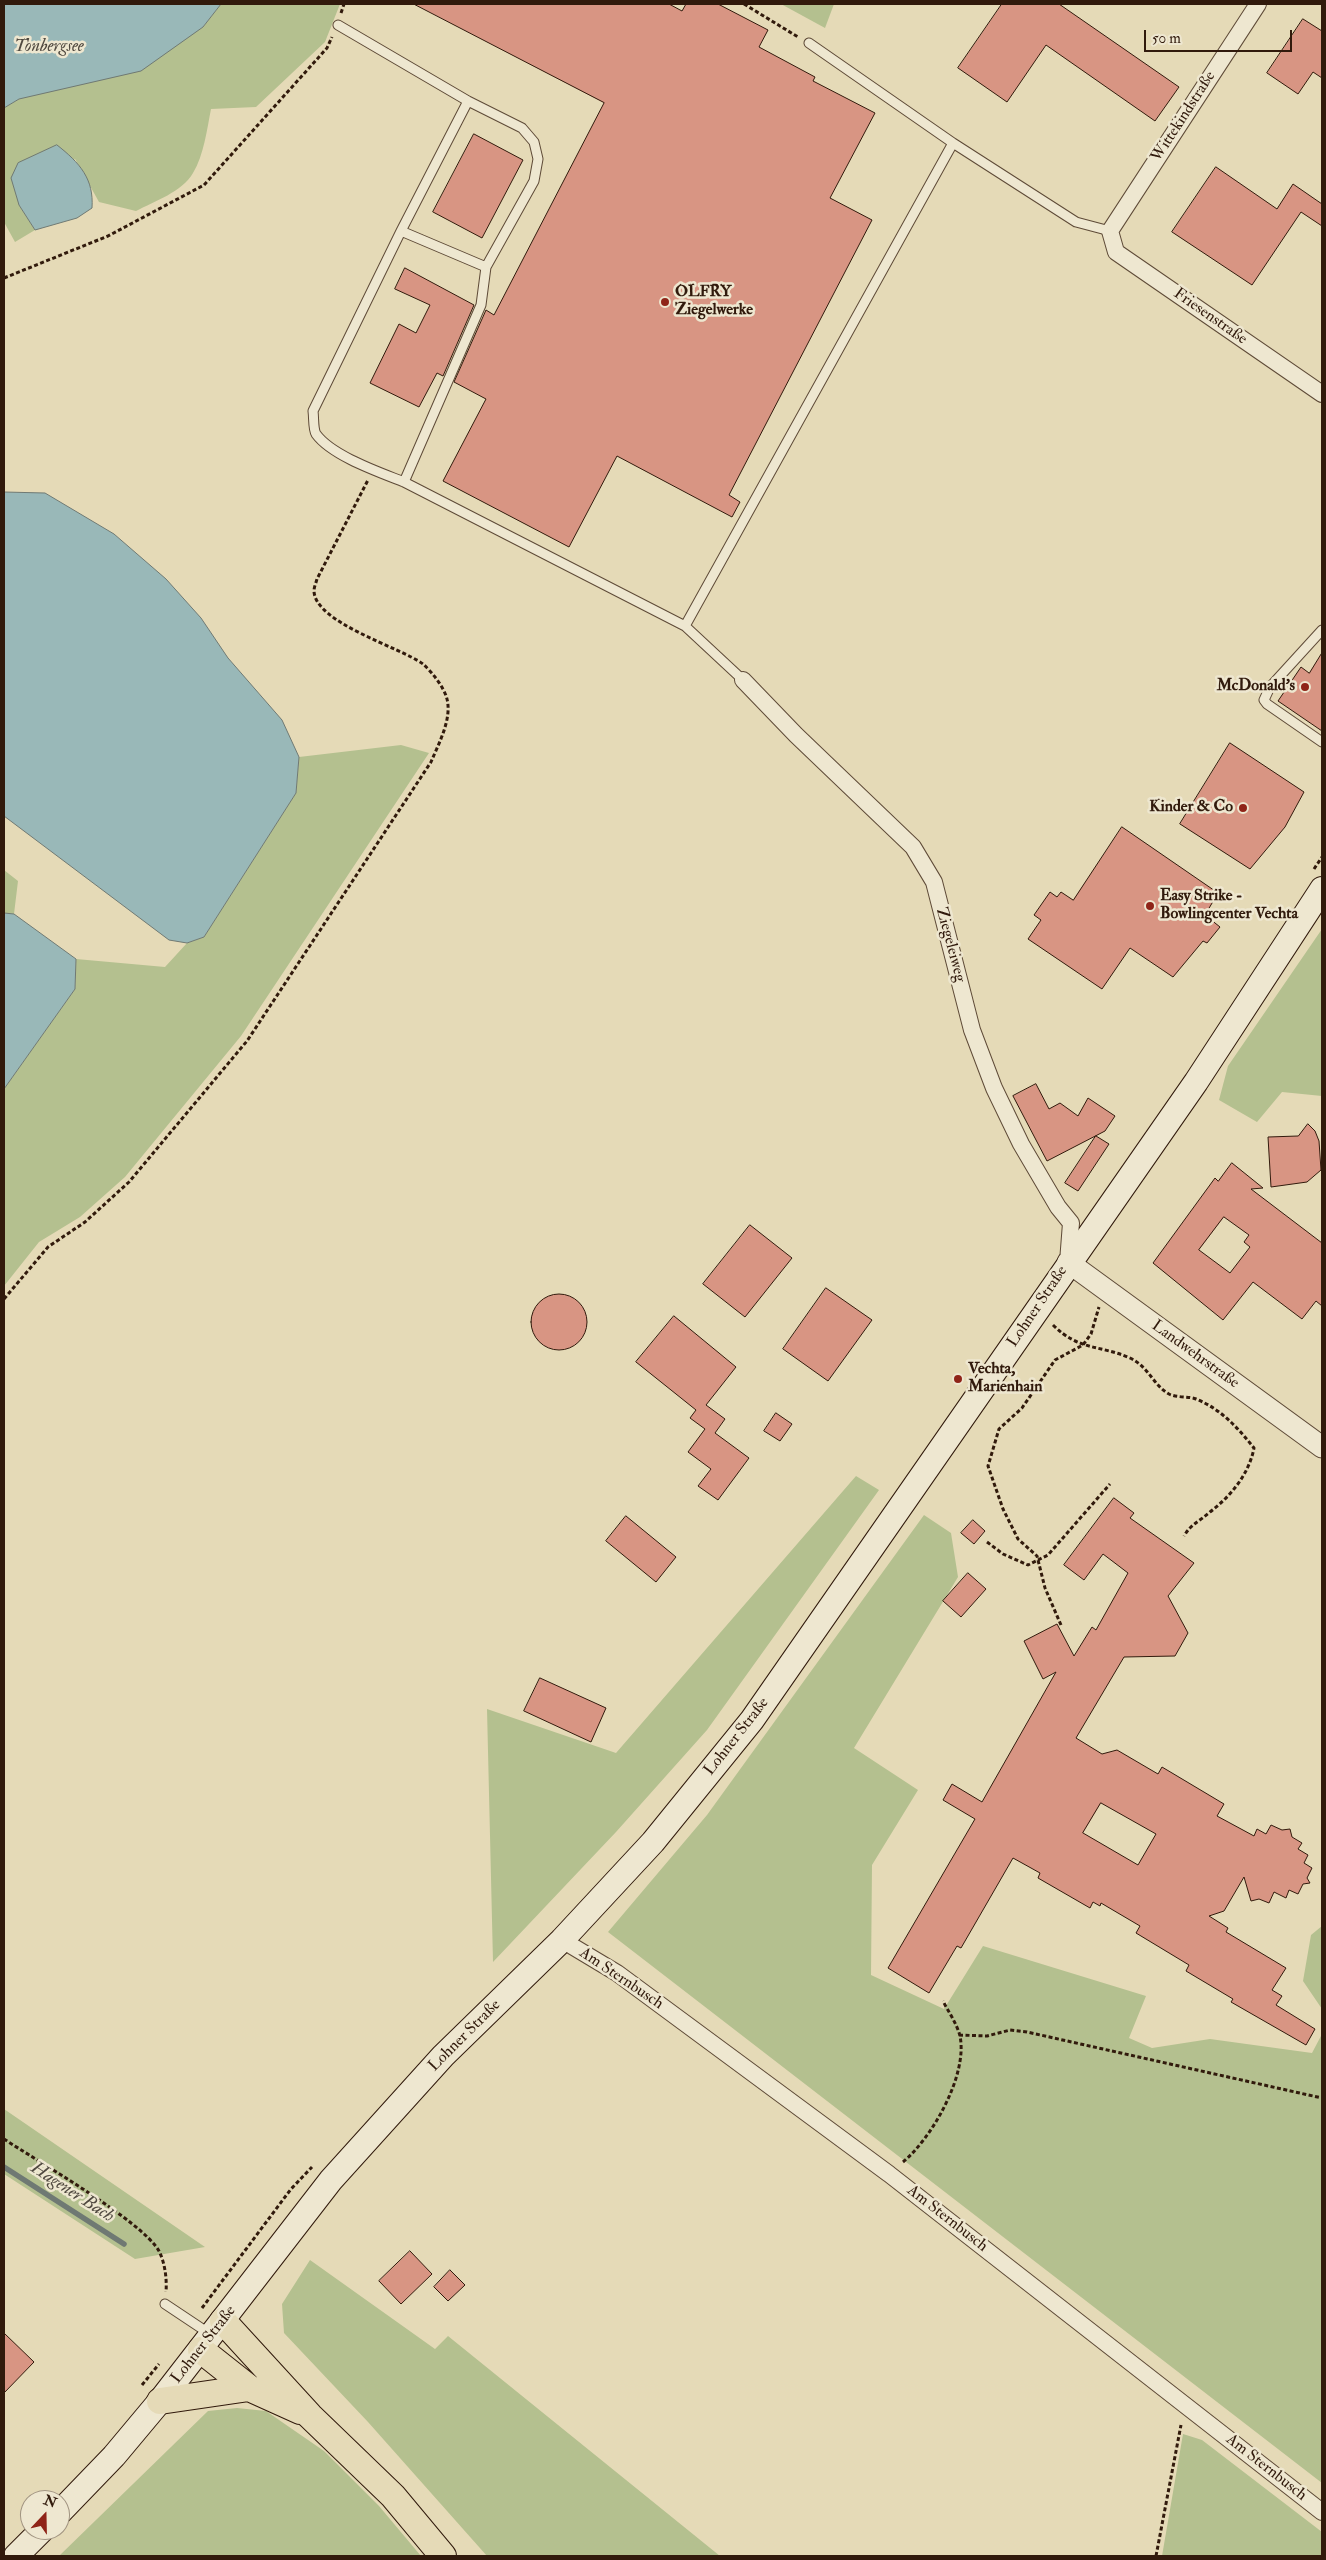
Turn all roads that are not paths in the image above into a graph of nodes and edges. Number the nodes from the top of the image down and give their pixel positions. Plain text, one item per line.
1 (1258, 4) edge
2 (338, 25) road end
3 (809, 43) road end
4 (468, 101) junction
5 (953, 143) junction
6 (401, 231) junction
7 (1110, 231) junction
8 (486, 267) junction
9 (1322, 394) edge
10 (404, 482) junction
11 (685, 626) junction
12 (1322, 630) edge
13 (1322, 639) edge
14 (1312, 644) junction
15 (743, 680) joint
16 (1322, 742) edge
17 (1317, 880) edge
18 (1068, 1262) junction
19 (1322, 1446) edge
20 (562, 1940) junction
21 (165, 2304) road end
22 (212, 2336) junction
23 (249, 2388) junction
24 (160, 2401) junction
25 (310, 2416) junction
26 (70, 2502) edge
27 (1322, 2512) edge
28 (32, 2540) edge
29 (20, 2553) edge
30 (443, 2556) edge

1 - 7 street, Wittekindstraße
2 - 4 lane
3 - 5 lane
4 - 6 lane
4 - 8 lane
5 - 7 lane
5 - 11 lane
6 - 8 lane
6 - 10 lane
7 - 9 street, Friesenstraße
8 - 10 lane
10 - 11 lane
11 - 15 lane
12 - 14 lane
13 - 14 lane
14 - 16 lane
15 - 18 street, Ziegeleiweg
17 - 18 main road, Lohner Straße
18 - 19 street, Landwehrstraße
18 - 20 main road, Lohner Straße
20 - 22 main road, Lohner Straße
20 - 27 street, Am Sternbusch
21 - 22 lane
22 - 23 main road
22 - 24 main road, Lohner Straße
22 - 25 main road
23 - 24 main road
23 - 25 main road
24 - 26 main road, Lohner Straße
25 - 30 main road
28 - 29 main road

